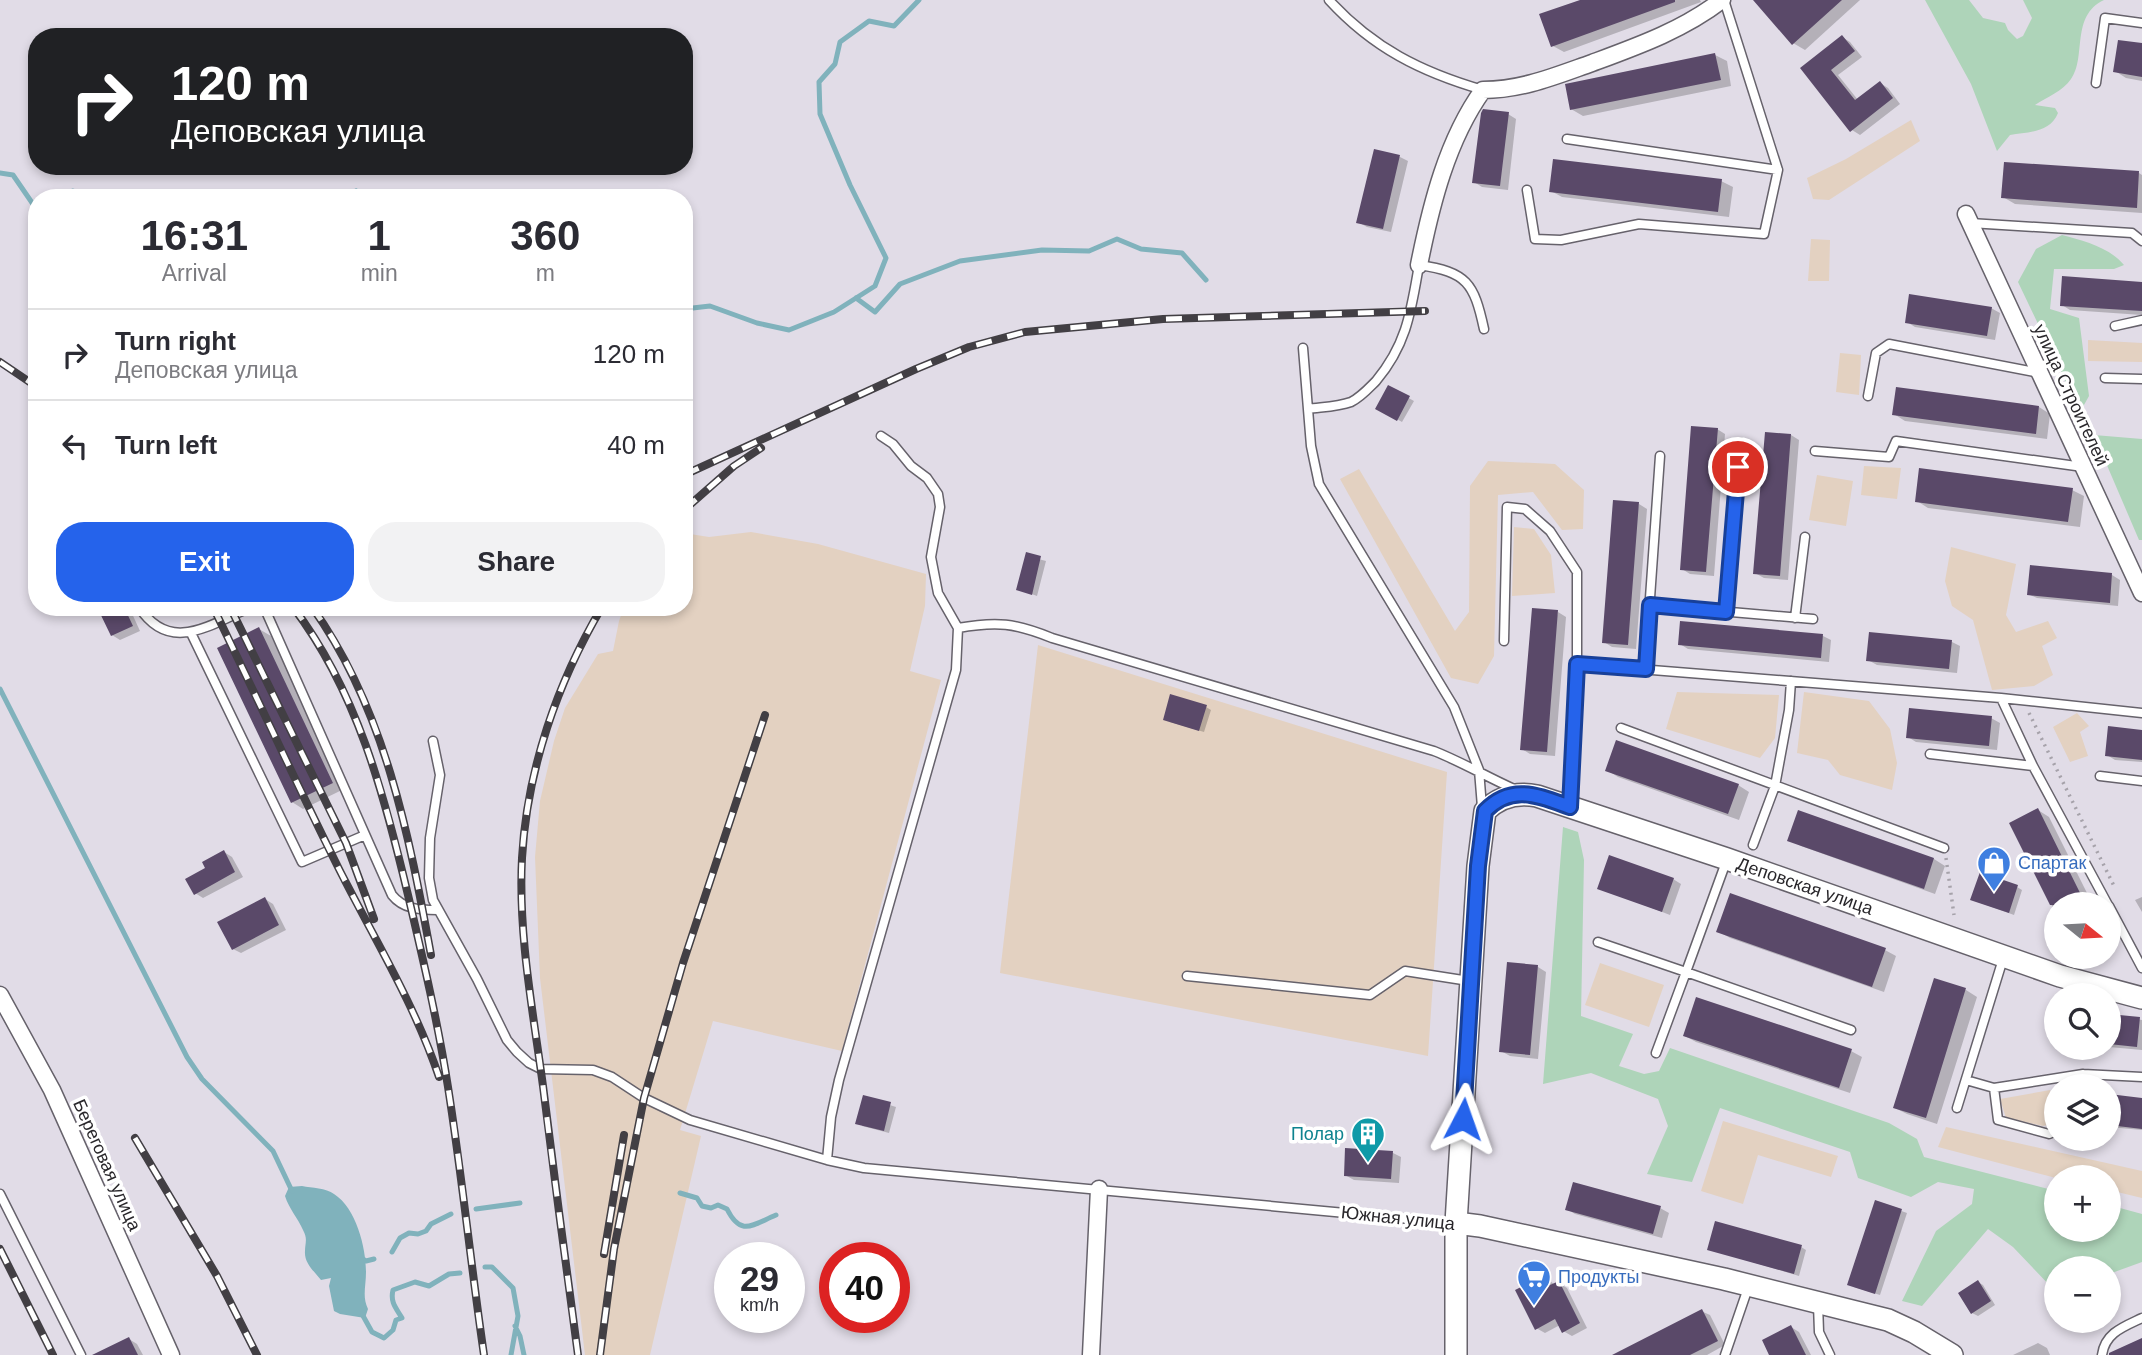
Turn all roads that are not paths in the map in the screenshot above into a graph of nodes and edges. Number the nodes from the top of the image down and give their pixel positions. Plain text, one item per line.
1 (1329, 0) edge
2 (1723, 0) edge
3 (2142, 23) edge
4 (2096, 83) dead end
5 (1483, 90) junction
6 (1567, 139) dead end
7 (1778, 170) junction
8 (1527, 190) dead end
9 (1968, 218) joint
10 (2142, 242) edge
11 (1419, 265) junction
12 (2142, 320) edge
13 (2116, 326) dead end
14 (1484, 329) dead end
15 (1303, 348) dead end
16 (2040, 373) junction
17 (2105, 378) dead end
18 (2142, 379) edge
19 (1868, 396) dead end
20 (1308, 409) junction
21 (881, 436) dead end
22 (1741, 443) dead end
23 (1815, 451) dead end
24 (1660, 456) dead end
25 (2083, 467) junction
26 (1805, 537) dead end
27 (2142, 593) edge
28 (1650, 605) junction
29 (1726, 612) junction
30 (145, 616) edge
31 (230, 616) edge
32 (268, 616) edge
33 (1795, 618) junction
34 (1813, 619) dead end
35 (957, 628) junction
36 (191, 633) junction
37 (1504, 641) dead end
38 (1577, 664) junction
39 (1646, 669) junction
40 (1791, 681) junction
41 (2001, 698) junction
42 (2142, 713) edge
43 (1621, 728) dead end
44 (433, 741) dead end
45 (1930, 754) dead end
46 (2033, 766) junction
47 (1479, 770) junction
48 (2099, 776) dead end
49 (2142, 781) edge
50 (1775, 786) junction
51 (1524, 793) junction
52 (1570, 807) junction
53 (1482, 824) junction
54 (365, 835) junction
55 (1753, 845) dead end
56 (1944, 848) road end
57 (1727, 859) junction
58 (2101, 892) edge
59 (437, 910) junction
60 (2121, 929) edge
61 (1598, 942) dead end
62 (2004, 956) junction
63 (2142, 968) edge
64 (1686, 972) junction
65 (1187, 976) dead end
66 (1472, 982) junction
67 (0, 995) edge
68 (2142, 998) edge
69 (1851, 1030) dead end
70 (1656, 1053) dead end
71 (2121, 1076) edge
72 (2142, 1077) edge
73 (1966, 1080) junction
74 (2044, 1080) edge
75 (1994, 1088) junction
76 (1957, 1108) dead end
77 (2044, 1133) edge
78 (827, 1160) junction
79 (1099, 1189) junction
80 (0, 1194) edge
81 (1456, 1223) junction
82 (1749, 1285) junction
83 (1817, 1301) junction
84 (2142, 1318) edge
85 (81, 1355) edge
86 (171, 1355) edge
87 (1091, 1355) edge
88 (1456, 1355) edge
89 (1725, 1355) edge
90 (1830, 1355) edge
91 (1952, 1355) edge
92 (2102, 1355) edge

1 - 5 lane
2 - 5 street
2 - 7 lane
3 - 4 lane
5 - 11 street
6 - 7 lane
7 - 8 lane
9 - 10 lane
9 - 16 street, улица Строителей
11 - 14 lane
11 - 20 lane
12 - 13 lane
15 - 20 lane
16 - 19 lane
16 - 25 street, улица Строителей
17 - 18 lane
20 - 47 lane
21 - 35 lane
22 - 29 lane
23 - 25 lane
24 - 28 lane
25 - 27 street, улица Строителей
26 - 33 lane
28 - 29 lane
28 - 39 lane
29 - 33 lane
30 - 36 lane
31 - 36 lane
32 - 54 lane
33 - 34 lane
35 - 47 lane
35 - 78 lane
36 - 54 lane
37 - 38 lane
38 - 39 lane
38 - 52 lane
39 - 40 lane
40 - 41 lane
40 - 50 lane
41 - 42 lane
41 - 46 lane
43 - 50 lane
44 - 59 lane, Южная улица
45 - 46 lane
46 - 58 lane
47 - 51 lane
47 - 53 lane
48 - 49 lane
50 - 55 lane
50 - 56 lane
51 - 52 street, Деповская улица
51 - 53 street
52 - 57 street, Деповская улица
53 - 66 street
54 - 59 lane
57 - 62 street, Деповская улица
57 - 64 lane
59 - 78 lane, Южная улица
60 - 63 lane
61 - 64 lane
62 - 68 street, Деповская улица
62 - 73 lane
64 - 69 lane
64 - 70 lane
65 - 66 lane
66 - 81 street
67 - 86 street, Береговая улица
71 - 72 lane
73 - 75 lane
73 - 76 lane
74 - 75 lane
75 - 77 lane
78 - 79 lane, Южная улица
79 - 81 lane, Южная улица
79 - 87 street
80 - 85 lane
81 - 82 street, Южная улица
81 - 88 street
82 - 83 street, Южная улица
82 - 89 lane
83 - 90 lane
83 - 91 street, Южная улица
84 - 92 lane

